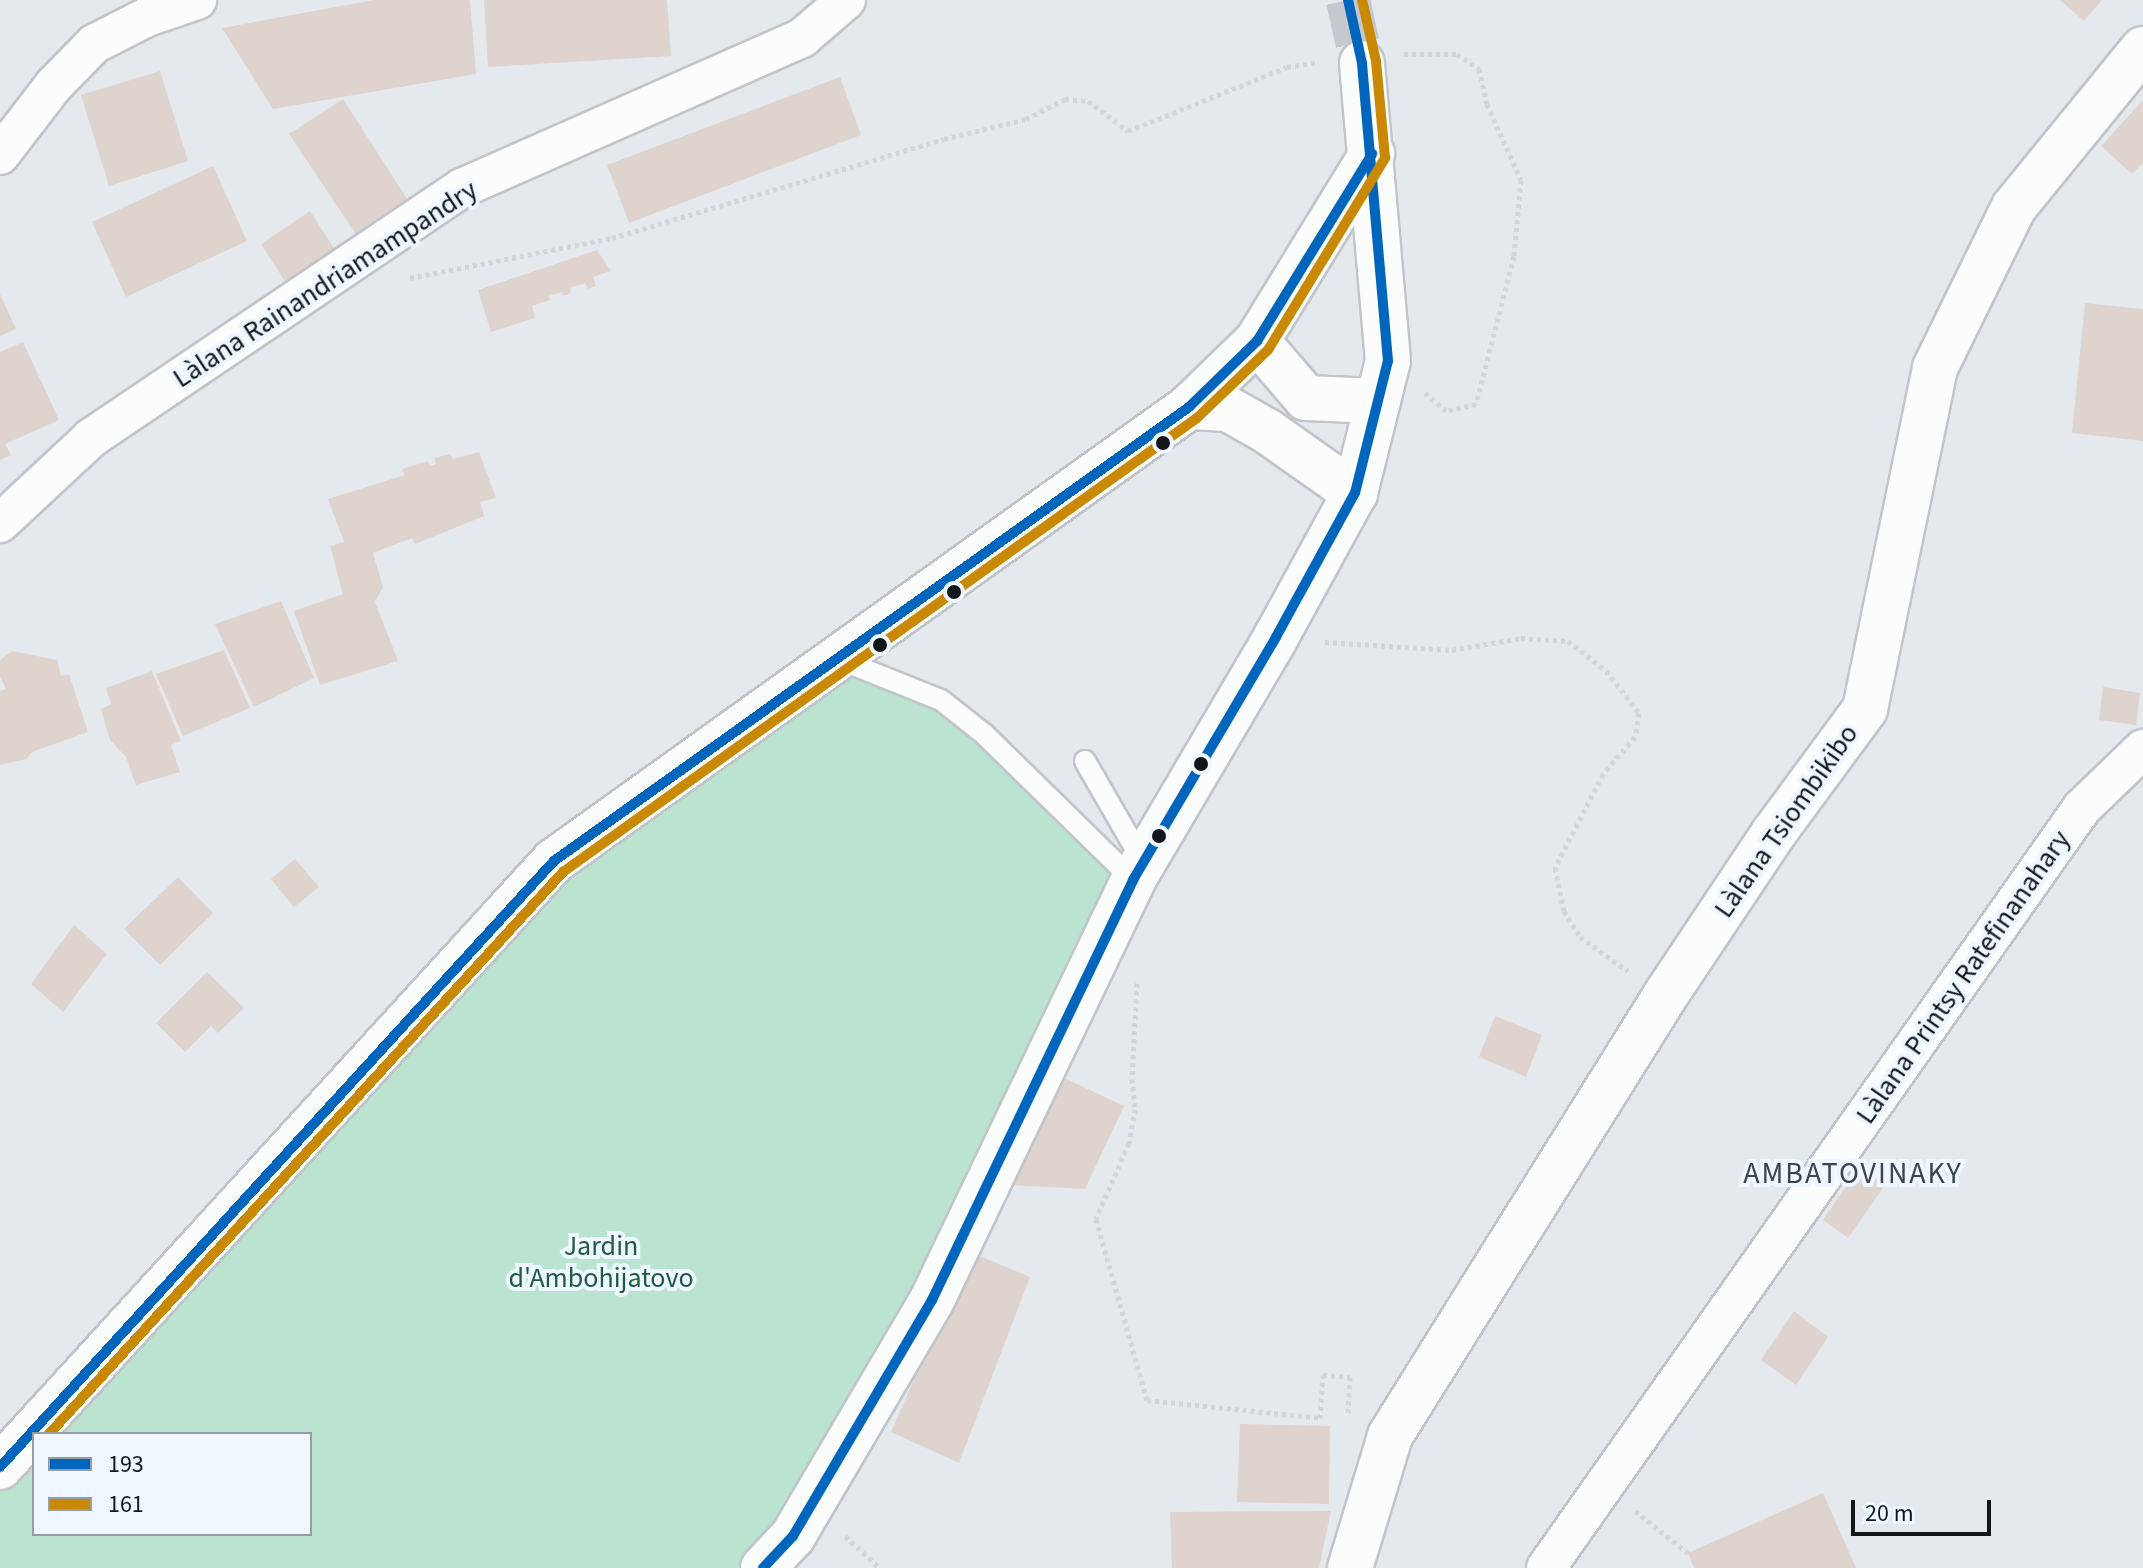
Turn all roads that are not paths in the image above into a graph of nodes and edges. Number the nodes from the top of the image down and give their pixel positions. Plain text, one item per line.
1 (197, 0) edge
2 (846, 0) edge
3 (2143, 49) edge
4 (1362, 59) tunnel mouth
5 (1372, 154) junction
6 (0, 155) edge
7 (1257, 341) junction
8 (1383, 381) junction
9 (1189, 407) junction
10 (1355, 493) junction
11 (0, 523) edge
12 (836, 658) junction
13 (2143, 749) edge
14 (1085, 761) dead end
15 (1138, 871) junction
16 (0, 1467) edge
17 (763, 1568) edge
18 (1350, 1568) edge
19 (1546, 1568) edge

1 - 6 street
2 - 11 street, Làlana Rainandriamampandry
3 - 18 main road, Làlana Tsiombikibo
4 - 5 main road
5 - 7 main road
5 - 8 main road
7 - 8 main road
7 - 9 main road
8 - 10 main road
9 - 10 main road
9 - 12 main road
10 - 15 main road
12 - 15 lane
12 - 16 main road
13 - 19 street, Làlana Printsy Ratefinanahary
14 - 15 lane
15 - 17 main road

